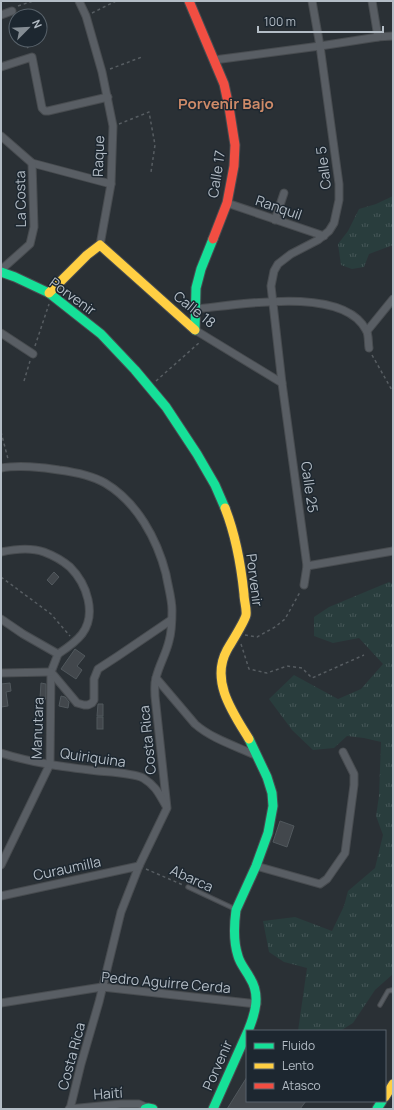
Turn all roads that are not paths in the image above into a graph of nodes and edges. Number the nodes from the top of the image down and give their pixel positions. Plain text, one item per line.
1 (79, 1) edge
2 (189, 1) edge
3 (193, 1) edge
4 (312, 1) edge
5 (372, 1) edge
6 (393, 36) edge
7 (377, 37) junction
8 (320, 46) junction
9 (214, 60) junction
10 (1, 67) edge
11 (108, 97) junction
12 (1, 136) edge
13 (32, 163) junction
14 (111, 184) junction
15 (284, 193) dead end
16 (227, 203) junction
17 (276, 220) junction
18 (324, 236) junction
19 (100, 244) junction
20 (1, 271) edge
21 (49, 293) junction
22 (393, 299) edge
23 (272, 301) junction
24 (196, 309) junction
25 (195, 330) junction
26 (367, 330) junction
27 (1, 333) edge
28 (369, 348) road end
29 (33, 354) road end
30 (282, 383) junction
31 (1, 468) edge
32 (393, 551) edge
33 (1, 552) edge
34 (307, 566) junction
35 (304, 585) road end
36 (1, 619) edge
37 (171, 620) junction
38 (58, 654) junction
39 (51, 672) junction
40 (1, 673) edge
41 (156, 678) junction
42 (343, 752) dead end
43 (1, 753) edge
44 (257, 756) junction
45 (50, 764) junction
46 (167, 808) junction
47 (1, 865) edge
48 (139, 866) junction
49 (256, 866) junction
50 (188, 887) road end
51 (1, 896) edge
52 (236, 910) junction
53 (102, 988) junction
54 (393, 991) edge
55 (1, 1004) edge
56 (257, 1004) junction
57 (380, 1005) dead end
58 (248, 1030) edge
59 (246, 1034) edge
60 (393, 1084) edge
61 (386, 1094) edge
62 (70, 1109) edge
63 (148, 1109) edge
64 (213, 1109) edge

1 - 11 street, Raque
2 - 3 street
2 - 9 street, Calle 17
4 - 8 street, Calle 5
5 - 7 street
6 - 7 street
7 - 8 street
8 - 9 street
8 - 18 street, Calle 5
9 - 16 street, Calle 17
10 - 11 street
11 - 14 street, Raque
12 - 13 street
13 - 14 street
13 - 20 street, La Costa
14 - 19 street, Raque
15 - 17 street
16 - 17 street, Ranquil
16 - 24 street, Calle 17
17 - 18 street, Ranquil
18 - 23 street, Calle 5
19 - 21 street
19 - 25 street, Calle 18
20 - 21 street, Porvenir
21 - 44 street, Porvenir
22 - 26 street
23 - 24 street
23 - 26 street
23 - 30 street, Calle 25
24 - 25 street, Calle 17
25 - 30 street, Calle 18
26 - 28 street
27 - 29 street
30 - 34 street, Calle 25
31 - 37 street, Costa Rica
32 - 34 street
33 - 38 street
34 - 35 street, Calle 25
36 - 38 street
37 - 39 street
37 - 41 street, Costa Rica
38 - 39 street, Manutara
39 - 40 street
39 - 45 street, Manutara
41 - 44 street
41 - 46 street, Costa Rica
42 - 49 street
43 - 45 street, Quiriquina
44 - 49 street, Porvenir
45 - 46 street, Quiriquina
45 - 47 street, Manutara
46 - 48 street, Costa Rica
48 - 51 street, Curaumilla
48 - 53 street, Costa Rica
49 - 52 street, Porvenir
50 - 52 lane, Abarca
52 - 56 street, Porvenir
53 - 55 street, Pedro Aguirre Cerda
53 - 56 street, Pedro Aguirre Cerda
53 - 62 street, Costa Rica
54 - 57 lane
56 - 58 street, Porvenir
59 - 64 street, Porvenir
60 - 61 street
62 - 63 street, Haití

